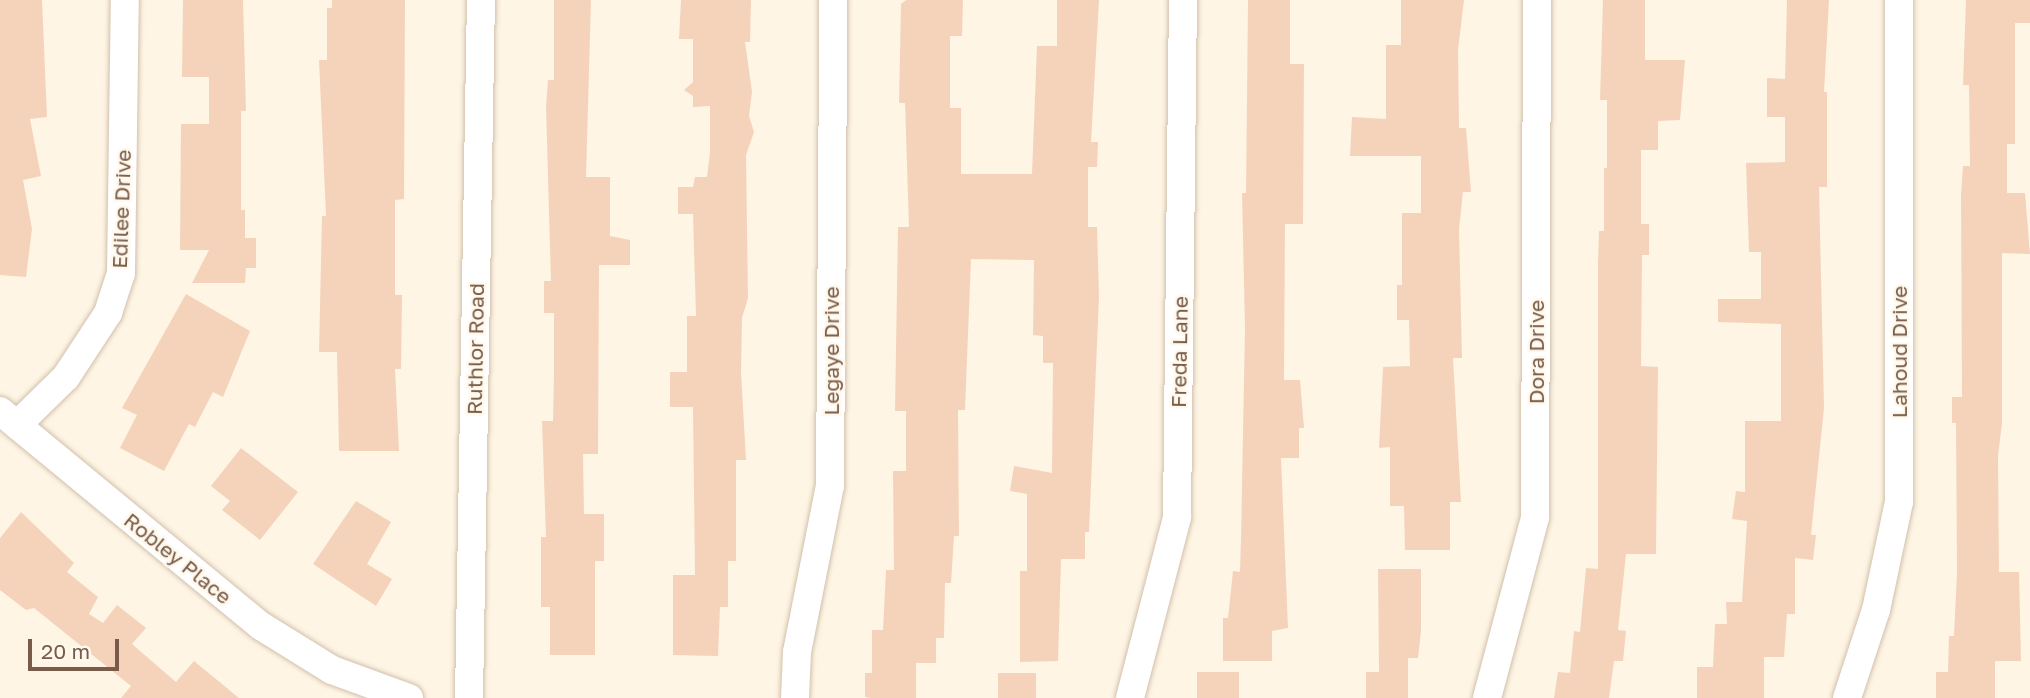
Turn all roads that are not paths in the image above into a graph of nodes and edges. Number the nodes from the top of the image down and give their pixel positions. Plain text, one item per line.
1 (125, 0) edge
2 (481, 0) edge
3 (833, 0) edge
4 (1183, 0) edge
5 (1537, 0) edge
6 (1899, 0) edge
7 (8, 418) edge
8 (409, 698) edge
9 (469, 698) edge
10 (795, 698) edge
11 (1130, 698) edge
12 (1487, 698) edge
13 (1847, 698) edge

1 - 7 street, Edilee Drive
2 - 9 street, Ruthlor Road
3 - 10 street, Legaye Drive
4 - 11 street, Freda Lane
5 - 12 street, Dora Drive
6 - 13 street, Lahoud Drive
7 - 8 street, Robley Place

